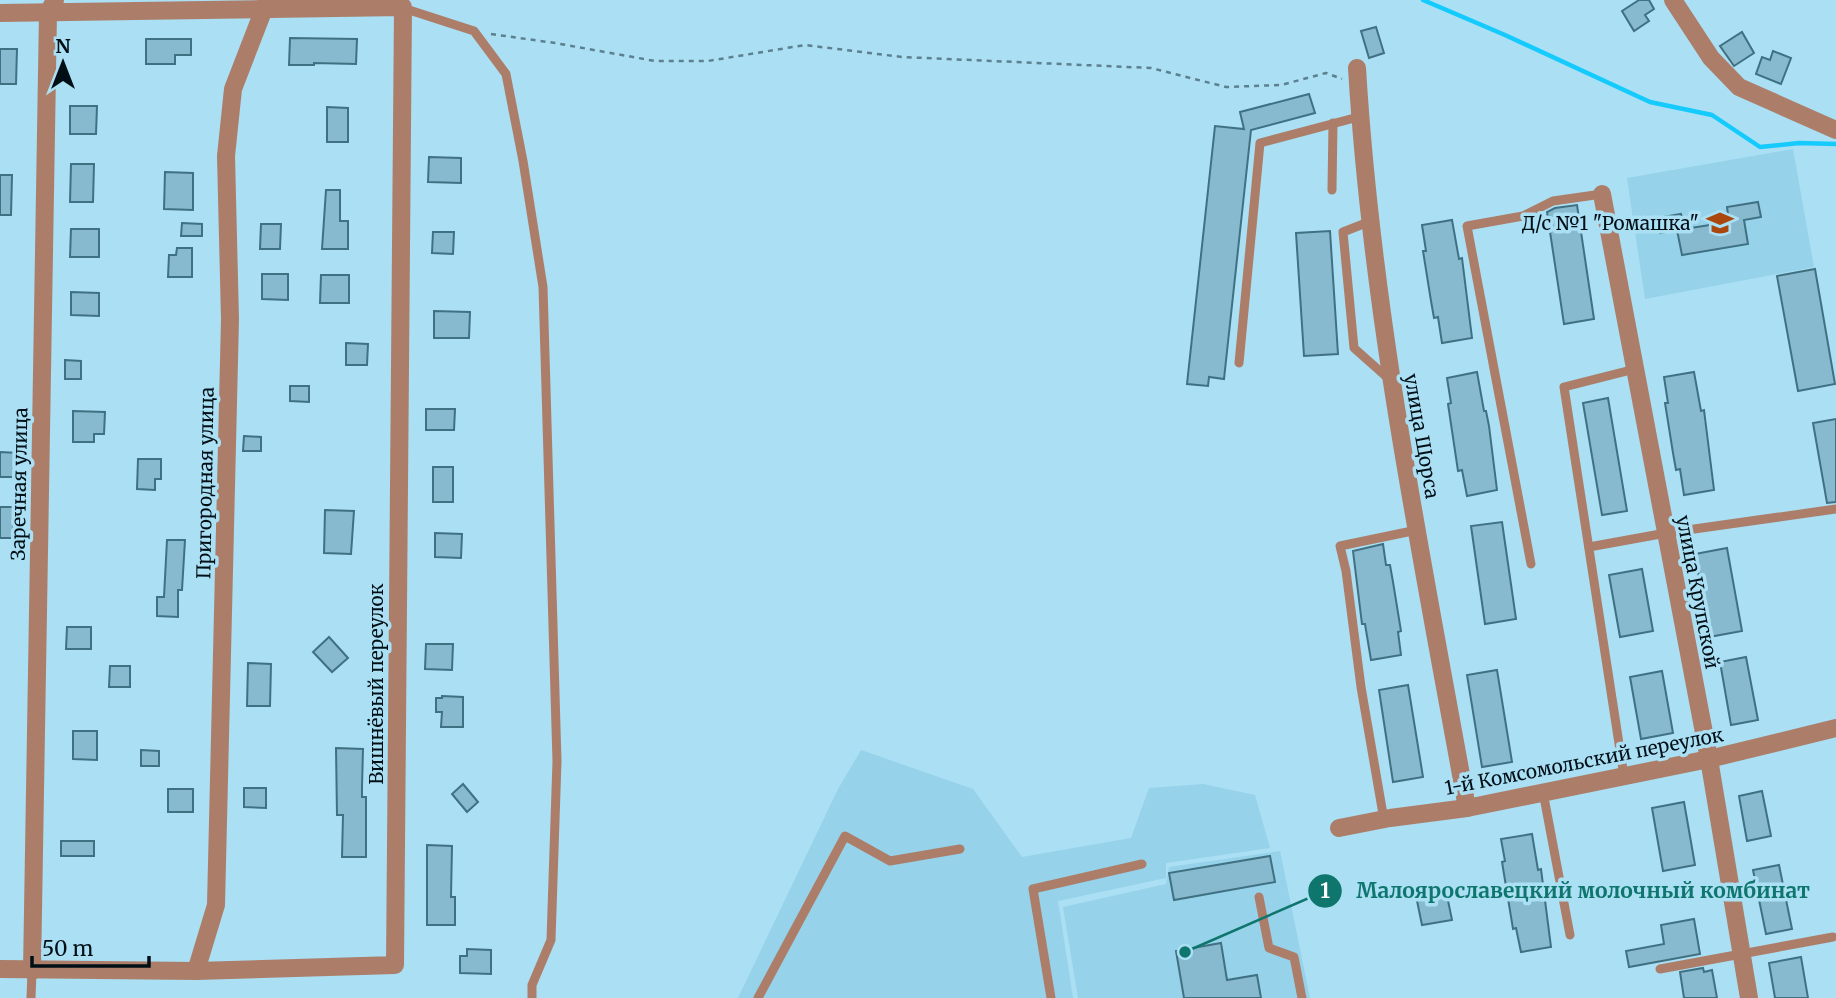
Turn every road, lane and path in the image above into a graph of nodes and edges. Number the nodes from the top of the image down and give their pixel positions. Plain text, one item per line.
1 (1673, 0) edge
2 (265, 6) edge
3 (51, 7) edge
4 (403, 8) junction
5 (0, 13) edge
6 (474, 31) junction
7 (1358, 77) joint
8 (1362, 116) junction
9 (1333, 123) junction
10 (1836, 130) edge
11 (1332, 190) dead end
12 (1602, 194) joint
13 (1371, 221) junction
14 (1239, 363) dead end
15 (1635, 369) junction
16 (1392, 381) junction
17 (1836, 509) edge
18 (1417, 530) junction
19 (1666, 533) junction
20 (1589, 547) junction
21 (1531, 564) dead end
22 (1836, 728) edge
23 (1709, 759) junction
24 (1624, 776) junction
25 (1543, 792) junction
26 (1467, 808) junction
27 (1384, 820) junction
28 (1339, 828) dead end
29 (960, 849) dead end
30 (1142, 864) dead end
31 (1259, 897) dead end
32 (1570, 935) dead end
33 (1833, 937) dead end
34 (1741, 952) junction
35 (1660, 969) dead end
36 (0, 970) edge
37 (32, 971) junction
38 (196, 971) junction
39 (31, 998) edge
40 (532, 998) edge
41 (758, 998) edge
42 (1051, 998) edge
43 (1302, 998) edge
44 (1749, 998) edge

1 - 10 street
2 - 3 street
2 - 4 street
2 - 38 street, Пригородная улица
3 - 5 street
3 - 37 street, Заречная улица
4 - 6 lane
4 - 38 street, Вишнёвый переулок
6 - 7 path
6 - 40 lane
7 - 8 street, улица Щорса
8 - 9 lane
8 - 13 street, улица Щорса
9 - 11 lane
9 - 14 lane
12 - 15 street, улица Крупской
12 - 21 lane
13 - 16 street, улица Щорса
13 - 16 lane
15 - 19 street, улица Крупской
15 - 20 lane
16 - 18 street, улица Щорса
17 - 19 lane
18 - 26 street, улица Щорса
18 - 27 lane
19 - 20 lane
19 - 23 street, улица Крупской
20 - 24 lane
22 - 23 street, 1-й Комсомольский переулок
23 - 24 street, 1-й Комсомольский переулок
23 - 34 street, улица Крупской
24 - 25 street, 1-й Комсомольский переулок
25 - 26 street, 1-й Комсомольский переулок
25 - 32 lane
26 - 27 street, 1-й Комсомольский переулок
27 - 28 street, 1-й Комсомольский переулок
29 - 41 lane
30 - 42 lane
31 - 43 lane
33 - 34 lane
34 - 35 lane
34 - 44 street, улица Крупской
36 - 37 street, Вишнёвый переулок
37 - 38 street, Вишнёвый переулок
37 - 39 lane

